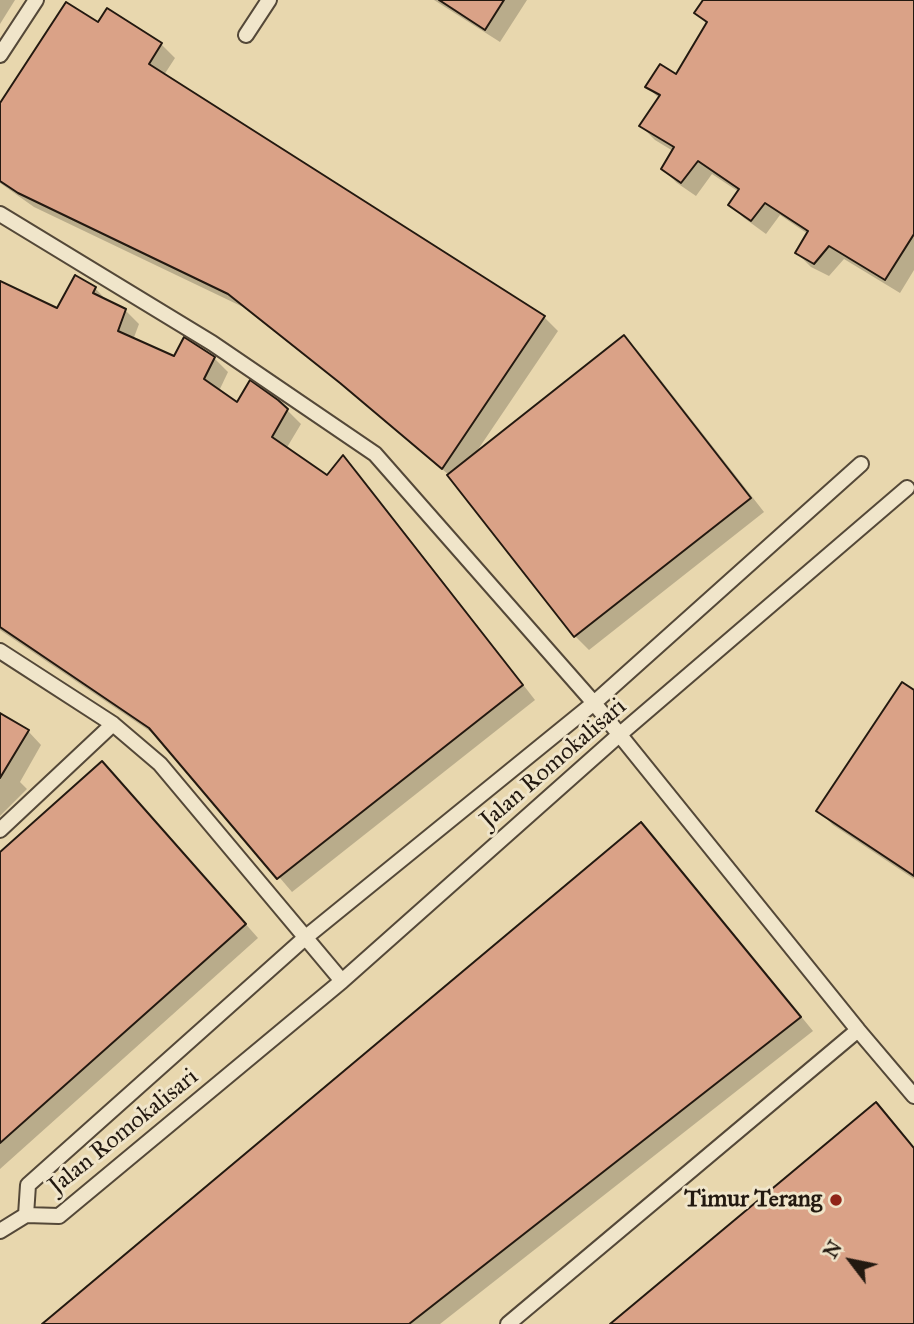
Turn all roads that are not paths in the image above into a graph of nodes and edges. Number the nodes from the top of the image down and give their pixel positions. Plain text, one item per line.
1 (36, 0) edge
2 (269, 0) edge
3 (246, 35) dead end
4 (0, 55) edge
5 (0, 214) edge
6 (860, 464) dead end
7 (907, 488) dead end
8 (0, 651) edge
9 (594, 703) junction
10 (113, 724) junction
11 (620, 736) junction
12 (0, 830) edge
13 (306, 937) junction
14 (342, 981) junction
15 (858, 1030) junction
16 (914, 1096) edge
17 (26, 1215) junction
18 (0, 1231) edge
19 (508, 1324) edge

1 - 4 lane
2 - 3 lane
5 - 9 lane
6 - 9 lane, Jalan Romokalisari
7 - 11 lane, Jalan Romokalisari
8 - 10 lane
9 - 11 lane
9 - 13 lane, Jalan Romokalisari
10 - 12 lane
10 - 13 lane
11 - 14 lane, Jalan Romokalisari
11 - 15 lane
13 - 14 lane
13 - 17 lane, Jalan Romokalisari
14 - 17 lane, Jalan Romokalisari
15 - 16 lane
15 - 19 lane
17 - 18 lane

